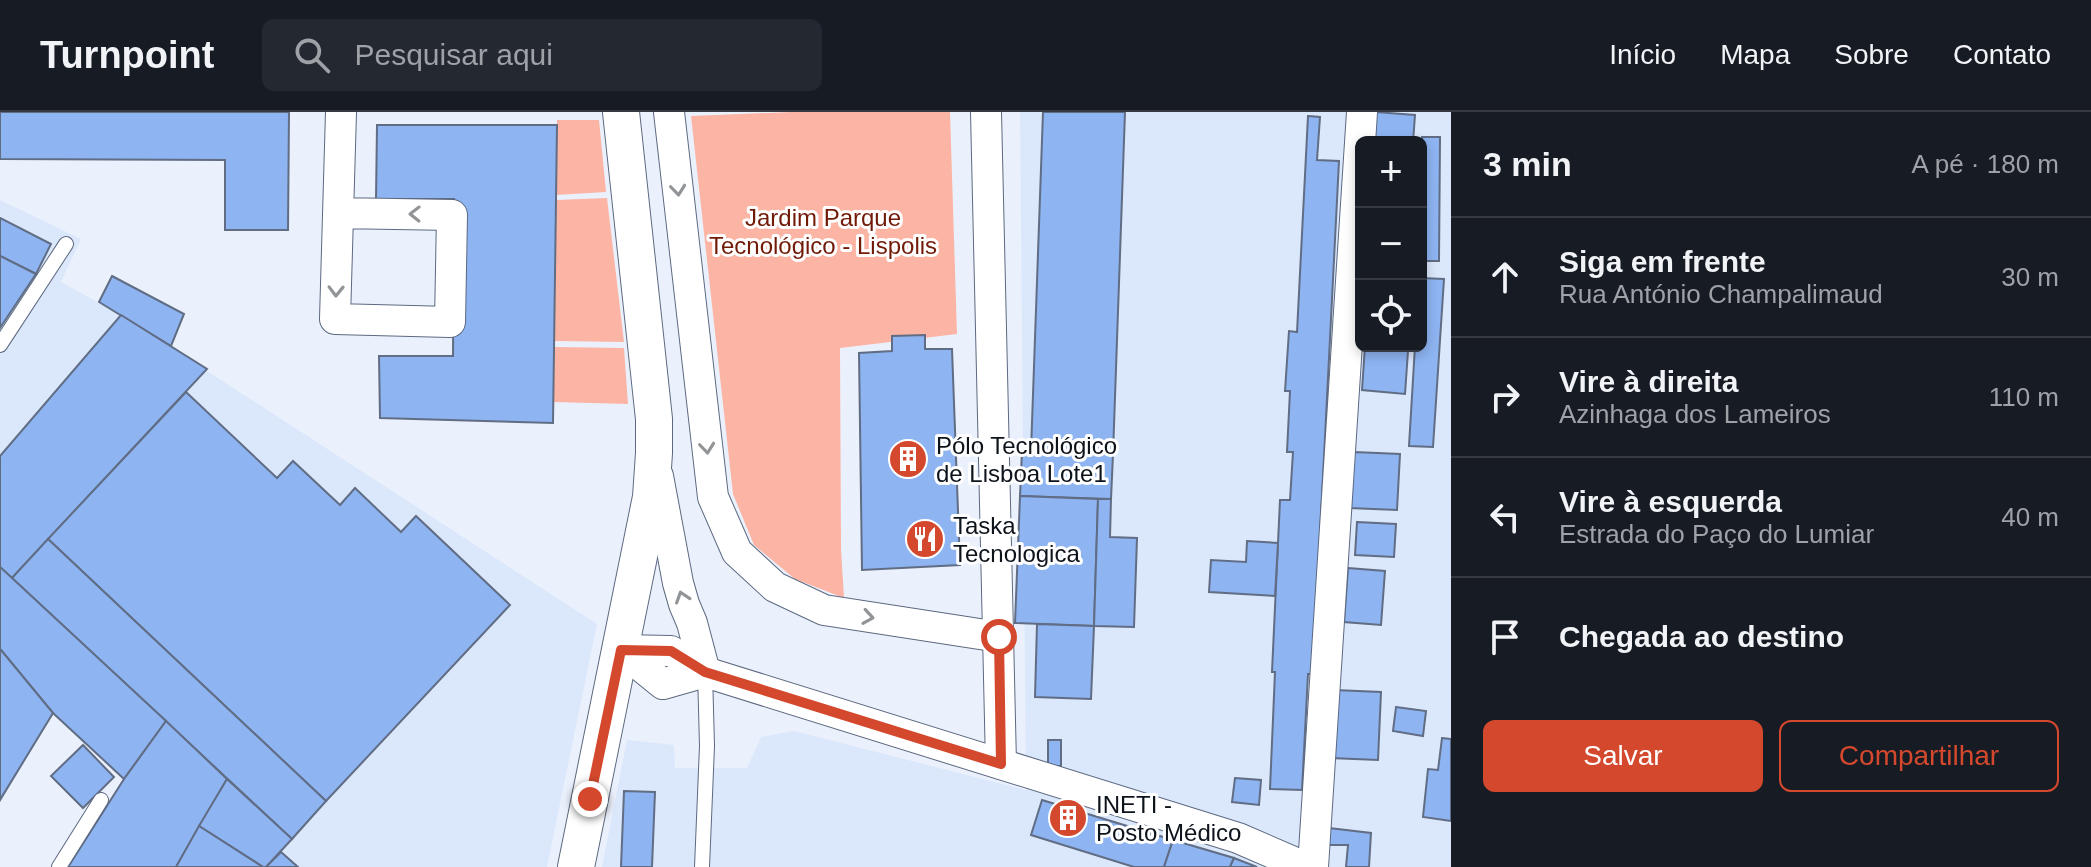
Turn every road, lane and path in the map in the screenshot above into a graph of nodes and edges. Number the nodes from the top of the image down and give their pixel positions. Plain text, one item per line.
1 (341, 112) edge
2 (621, 112) edge
3 (669, 112) edge
4 (986, 112) edge
5 (1362, 112) edge
6 (338, 213) junction
7 (66, 244) dead end
8 (0, 345) edge
9 (654, 453) junction
10 (999, 637) junction
11 (621, 650) junction
12 (705, 672) junction
13 (1001, 764) junction
14 (101, 800) dead end
15 (59, 867) edge
16 (576, 867) edge
17 (702, 867) edge
18 (1305, 867) edge
19 (1313, 867) edge

1 - 6 street
2 - 9 street
3 -> 10 street
4 - 10 street
5 - 19 street
6 -> 6 street
7 - 8 lane
9 - 11 street
12 -> 9 street
10 - 13 street
11 - 12 street
11 - 16 street
12 - 13 street
12 - 17 lane
13 - 18 street
14 - 15 lane

